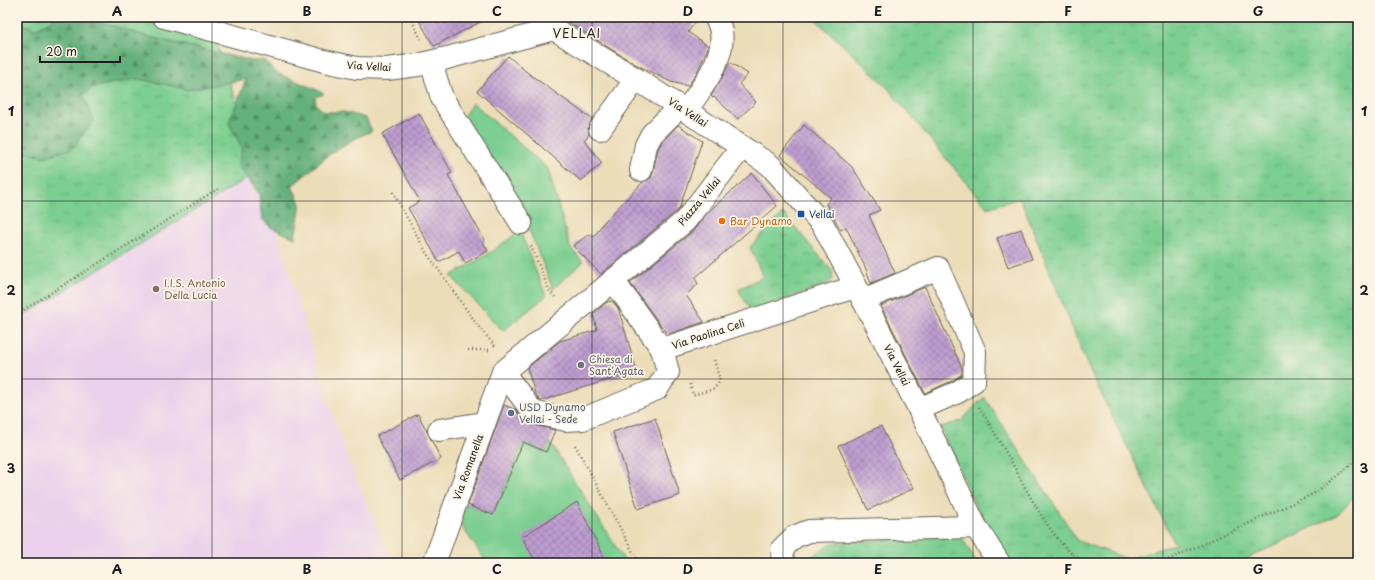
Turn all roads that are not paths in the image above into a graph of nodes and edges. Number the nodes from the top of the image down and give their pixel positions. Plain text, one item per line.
1 (164, 17) edge
2 (715, 17) edge
3 (549, 21) edge
4 (430, 62) junction
5 (636, 79) junction
6 (683, 109) junction
7 (600, 129) dead end
8 (742, 148) junction
9 (641, 170) dead end
10 (521, 223) road end
11 (613, 280) junction
12 (859, 293) junction
13 (662, 349) junction
14 (503, 372) junction
15 (919, 409) junction
16 (484, 423) junction
17 (439, 430) dead end
18 (976, 527) junction
19 (434, 563) edge
20 (783, 563) edge
21 (999, 563) edge

1 - 4 street, Via Vellai
2 - 6 street
3 - 4 street, Via Vellai
3 - 5 street, Via Vellai
4 - 10 street
5 - 6 street, Via Vellai
5 - 7 street
6 - 8 street, Via Vellai
6 - 9 street
8 - 11 street, Piazza Vellai
8 - 12 street, Via Vellai
11 - 13 street
11 - 14 street, Piazza Vellai
12 - 13 street, Via Paolina Celi
12 - 15 street, Via Vellai
12 - 15 street, Via Paolina Celi
13 - 14 street, Via Paolina Celi
14 - 16 street, Via Romanella
15 - 18 street, Via Vellai
16 - 17 street
16 - 19 street, Via Romanella
18 - 20 street
18 - 21 street, Via Vellai

